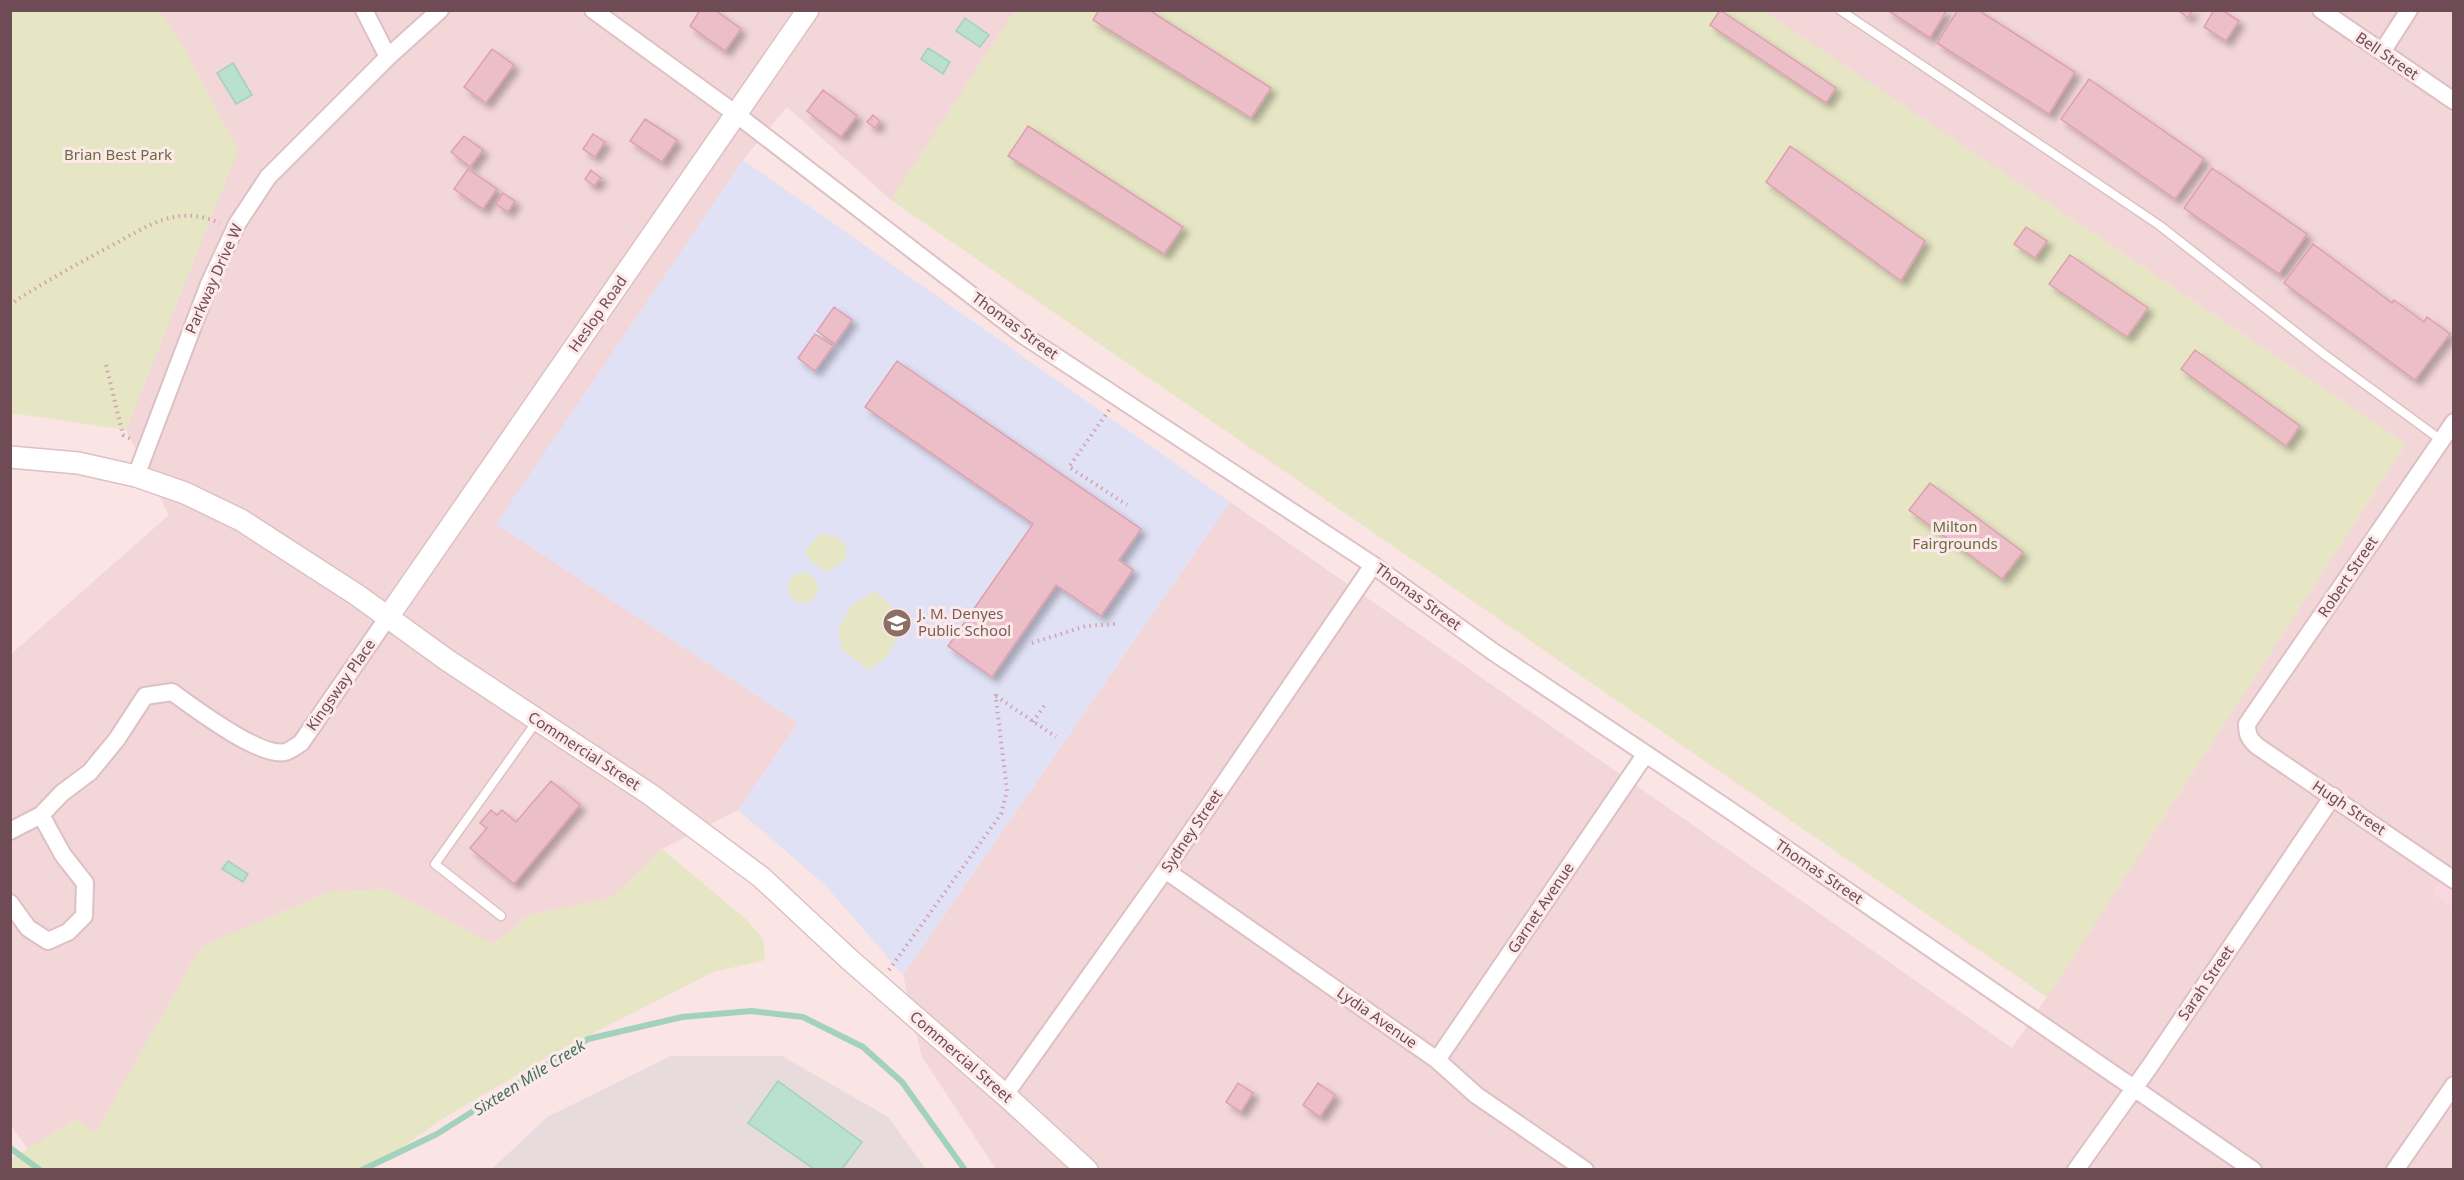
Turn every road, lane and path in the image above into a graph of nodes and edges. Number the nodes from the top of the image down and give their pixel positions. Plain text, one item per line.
1 (364, 10) edge
2 (440, 10) edge
3 (593, 10) edge
4 (808, 10) edge
5 (1840, 10) edge
6 (2321, 10) edge
7 (2409, 10) edge
8 (2382, 52) junction
9 (388, 57) junction
10 (2454, 101) edge
11 (736, 114) junction
12 (234, 230) junction
13 (10, 306) edge
14 (106, 365) dead end
15 (1118, 397) junction
16 (2454, 422) edge
17 (2441, 440) junction
18 (148, 446) junction
19 (10, 456) edge
20 (136, 476) junction
21 (1126, 505) dead end
22 (1373, 565) junction
23 (388, 617) junction
24 (1115, 624) dead end
25 (1032, 643) dead end
26 (995, 690) dead end
27 (996, 696) junction
28 (1046, 703) dead end
29 (537, 720) junction
30 (1033, 722) junction
31 (2247, 733) joint
32 (1056, 737) dead end
33 (1645, 755) junction
34 (2333, 796) junction
35 (41, 815) junction
36 (10, 831) edge
37 (1166, 870) junction
38 (2454, 880) edge
39 (10, 903) edge
40 (501, 916) dead end
41 (879, 985) junction
42 (1437, 1060) junction
43 (2454, 1086) edge
44 (2134, 1088) junction
45 (1005, 1095) junction
46 (1087, 1170) edge
47 (1586, 1170) edge
48 (2076, 1170) edge
49 (2253, 1170) edge
50 (2395, 1170) edge

1 - 9 street
2 - 9 street, Parkway Drive W
3 - 11 street, Thomas Street
4 - 11 street, Heslop Road
5 - 17 lane
6 - 8 street, Bell Street
7 - 8 street
8 - 10 street, Bell Street
9 - 12 street, Parkway Drive W
11 - 15 street, Thomas Street
11 - 23 street, Heslop Road
12 - 13 path
12 - 18 street, Parkway Drive W
14 - 18 path
15 - 21 path
15 - 22 street, Thomas Street
16 - 17 street, Robert Street
17 - 31 street, Robert Street
18 - 20 street, Parkway Drive W
19 - 20 street, Commercial Street
20 - 23 street, Commercial Street
22 - 33 street, Thomas Street
22 - 37 street, Sydney Street
23 - 29 street, Commercial Street
23 - 35 street, Kingsway Place
24 - 25 path
26 - 27 path
27 - 30 path
27 - 41 path
28 - 30 path
29 - 40 lane
29 - 41 street, Commercial Street
30 - 32 path
31 - 34 street, Hugh Street
33 - 42 street, Garnet Avenue
33 - 44 street, Thomas Street
34 - 38 street, Hugh Street
34 - 44 street, Sarah Street
35 - 36 street, Kingsway Place
35 - 39 street
37 - 42 street, Lydia Avenue
37 - 45 street, Sydney Street
41 - 45 street, Commercial Street
42 - 47 street, Lydia Avenue
43 - 50 street
44 - 48 street, Sarah Street
44 - 49 street, Thomas Street
45 - 46 street, Commercial Street

